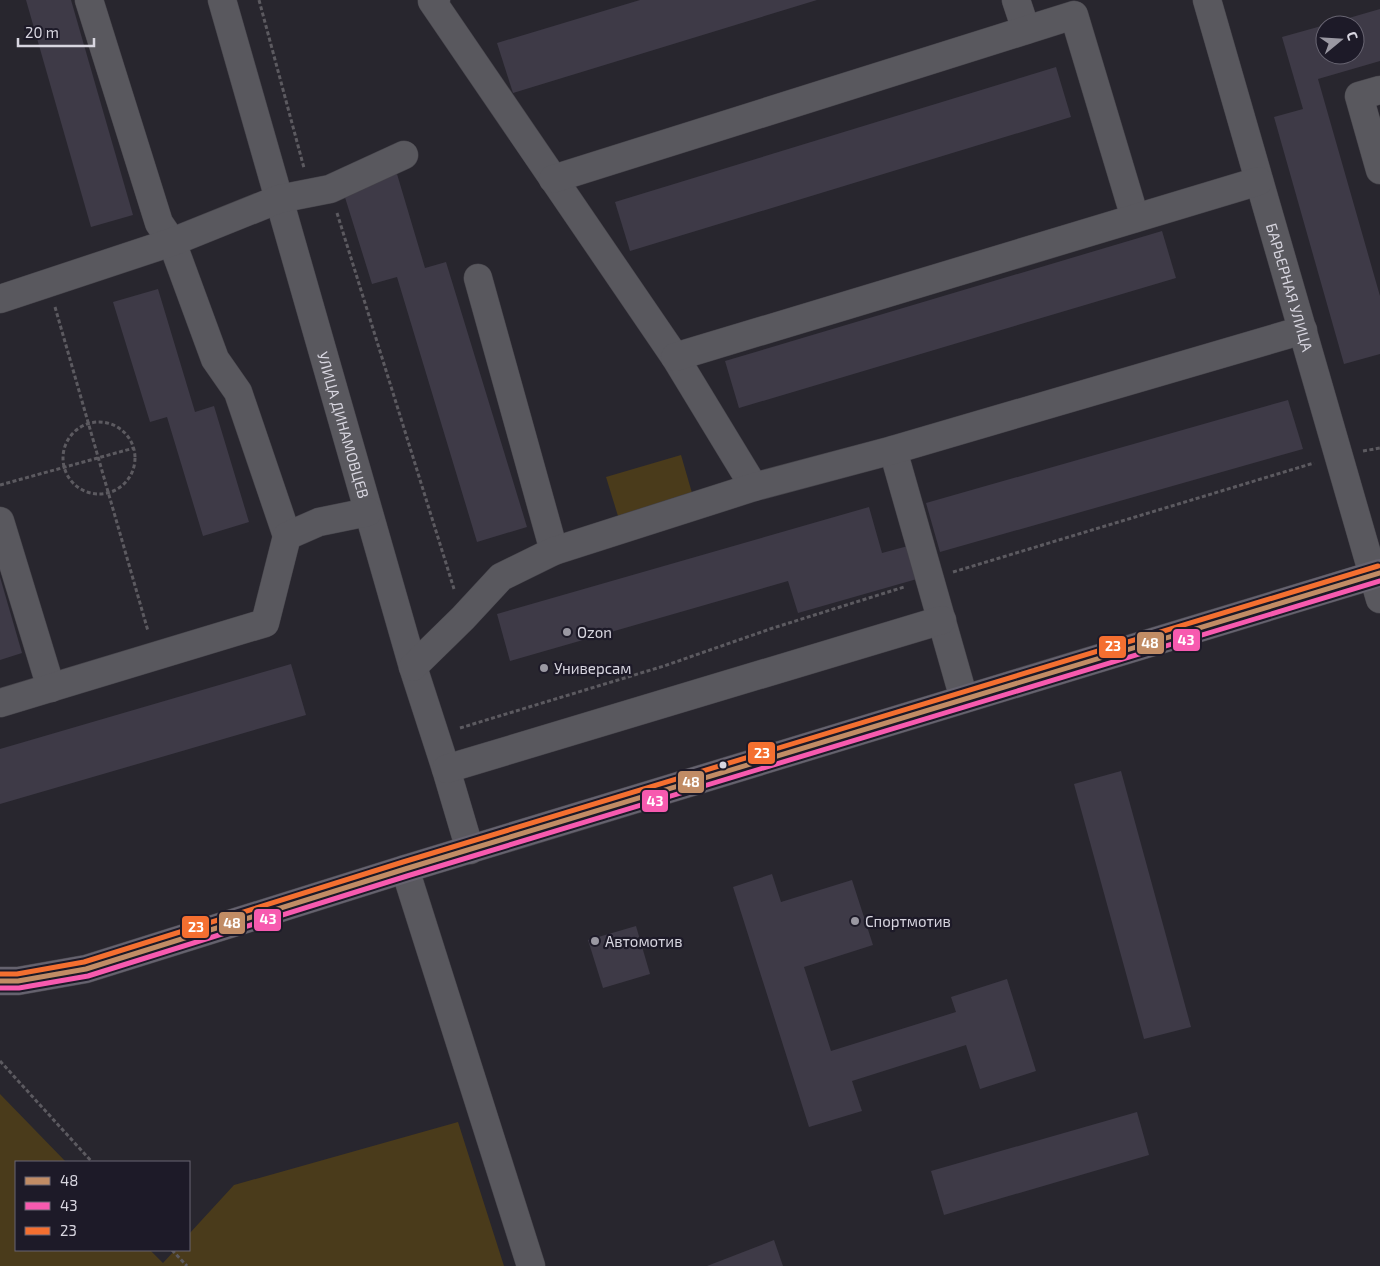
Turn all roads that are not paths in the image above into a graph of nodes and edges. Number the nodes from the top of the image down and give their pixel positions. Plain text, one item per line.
1 (89, 0) edge
2 (222, 0) edge
3 (436, 0) edge
4 (1016, 0) edge
5 (1207, 0) edge
6 (1026, 30) junction
7 (1380, 90) edge
8 (404, 155) dead end
9 (1380, 170) edge
10 (553, 179) junction
11 (1259, 181) junction
12 (280, 199) junction
13 (1135, 218) junction
14 (172, 242) junction
15 (478, 278) dead end
16 (0, 299) edge
17 (1303, 330) junction
18 (675, 357) junction
19 (893, 450) junction
20 (754, 487) junction
21 (368, 512) junction
22 (0, 520) edge
23 (287, 536) junction
24 (554, 551) junction
25 (1378, 582) edge
26 (942, 620) junction
27 (412, 667) junction
28 (51, 688) junction
29 (964, 699) junction
30 (0, 703) edge
31 (446, 769) junction
32 (470, 850) junction
33 (405, 869) junction
34 (0, 981) edge
35 (531, 1266) edge

1 - 14 street
2 - 12 street, УЛИЦА ДИНАМОВЦЕВ
3 - 10 street
4 - 6 street
5 - 11 street, БАРЬЕРНАЯ УЛИЦА
6 - 10 street
6 - 13 street
7 - 9 street
8 - 12 street
10 - 18 street
11 - 13 street
11 - 17 street, БАРЬЕРНАЯ УЛИЦА
12 - 14 street
12 - 21 street, УЛИЦА ДИНАМОВЦЕВ
13 - 18 street
14 - 16 street
14 - 23 street
15 - 24 street
17 - 19 street
17 - 25 street, БАРЬЕРНАЯ УЛИЦА
18 - 20 street
19 - 20 street
19 - 26 street
20 - 24 street
21 - 23 street
21 - 27 street, УЛИЦА ДИНАМОВЦЕВ
22 - 28 street
23 - 28 street
24 - 27 street
25 - 29 highway
26 - 29 street
26 - 31 street
27 - 31 street, УЛИЦА ДИНАМОВЦЕВ
28 - 30 street
29 - 32 highway
31 - 32 street, УЛИЦА ДИНАМОВЦЕВ
32 - 33 highway
33 - 34 highway
33 - 35 street

